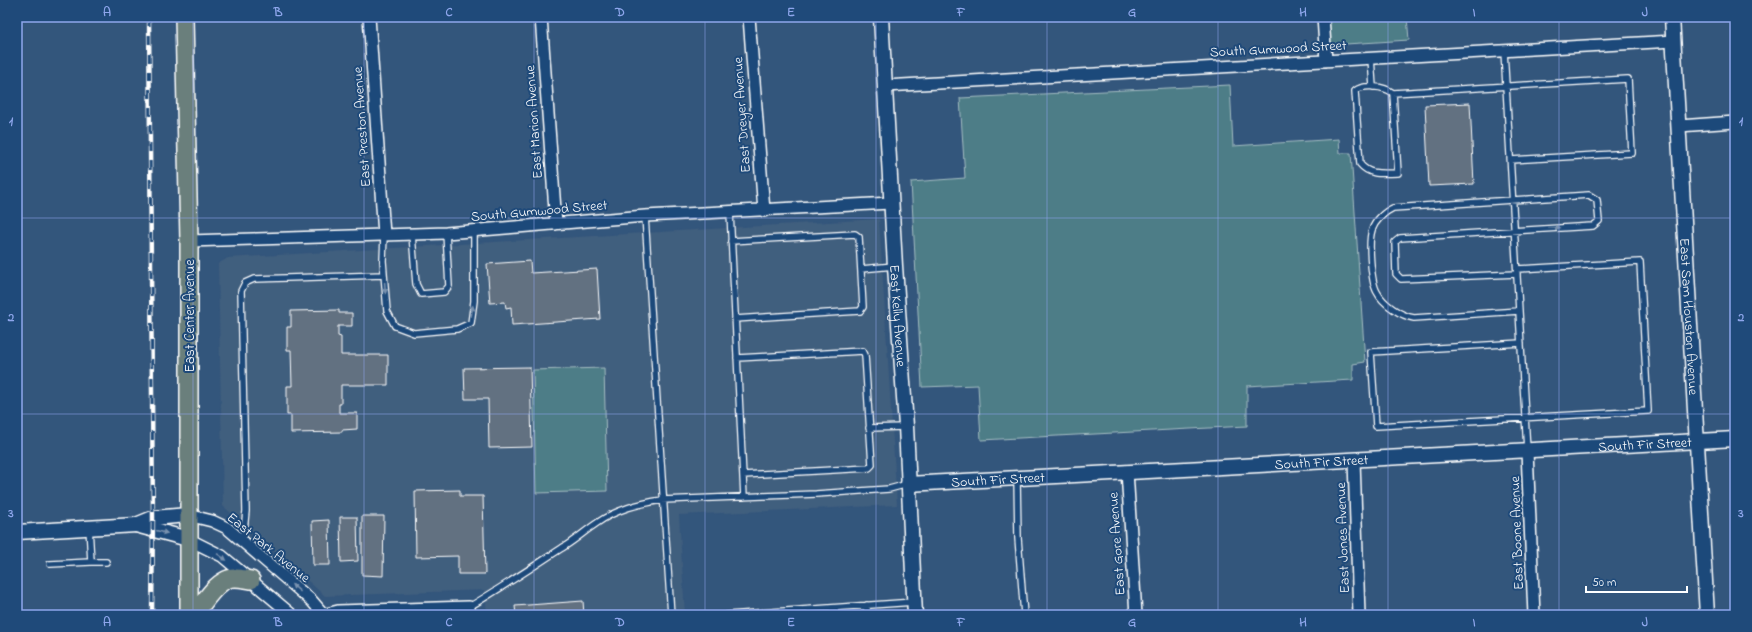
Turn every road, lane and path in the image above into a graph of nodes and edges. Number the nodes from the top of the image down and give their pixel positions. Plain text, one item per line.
1 (184, 17) edge
2 (369, 17) edge
3 (541, 17) edge
4 (749, 17) edge
5 (880, 17) edge
6 (1323, 17) edge
7 (1672, 17) edge
8 (1674, 41) junction
9 (1504, 51) junction
10 (1371, 58) junction
11 (1326, 61) junction
12 (885, 86) junction
13 (1506, 86) junction
14 (1373, 87) junction
15 (1392, 93) junction
16 (1735, 122) edge
17 (1679, 126) junction
18 (1511, 160) junction
19 (1513, 200) junction
20 (891, 204) junction
21 (764, 211) junction
22 (730, 212) junction
23 (645, 216) junction
24 (556, 224) junction
25 (1515, 230) junction
26 (474, 231) junction
27 (446, 233) junction
28 (384, 235) junction
29 (412, 235) junction
30 (189, 241) junction
31 (731, 241) junction
32 (895, 266) junction
33 (861, 269) junction
34 (1517, 271) junction
35 (384, 275) junction
36 (1519, 311) junction
37 (735, 319) junction
38 (1521, 343) junction
39 (737, 358) junction
40 (1526, 418) junction
41 (906, 426) junction
42 (869, 428) junction
43 (1735, 439) edge
44 (1697, 441) junction
45 (1527, 451) junction
46 (1354, 460) junction
47 (1126, 471) junction
48 (743, 475) junction
49 (1016, 478) junction
50 (908, 484) junction
51 (744, 497) junction
52 (662, 500) junction
53 (188, 515) junction
54 (136, 525) junction
55 (89, 527) junction
56 (17, 532) edge
57 (188, 539) junction
58 (243, 544) junction
59 (90, 562) junction
60 (106, 562) dead end
61 (50, 564) dead end
62 (251, 580) junction
63 (867, 605) junction
64 (915, 608) edge
65 (469, 611) edge
66 (189, 615) edge
67 (194, 615) edge
68 (292, 615) edge
69 (323, 615) edge
70 (671, 615) edge
71 (728, 615) edge
72 (867, 615) edge
73 (1024, 615) edge
74 (1136, 615) edge
75 (1359, 615) edge
76 (1534, 615) edge
77 (1707, 615) edge

1 - 30 main road, East Center Avenue
2 - 28 street, East Preston Avenue
3 - 24 street, East Marion Avenue
4 - 21 street, East Dreyer Avenue
5 - 12 street, East Kelly Avenue
6 - 11 street
7 - 8 street, East Sam Houston Avenue
8 - 9 street, South Gumwood Street
8 - 17 street, East Sam Houston Avenue
9 - 10 street, South Gumwood Street
9 - 13 lane
10 - 11 street, South Gumwood Street
10 - 14 lane
11 - 12 street, South Gumwood Street
12 - 20 street, East Kelly Avenue
13 - 15 lane
13 - 18 lane
13 - 18 lane
14 - 15 lane
14 - 15 lane
16 - 17 street
17 - 44 street, East Sam Houston Avenue
18 - 19 lane
19 - 25 lane
25 -> 19 lane
19 - 36 lane
20 - 21 street, South Gumwood Street
20 - 32 street, East Kelly Avenue
21 - 22 street, South Gumwood Street
22 - 23 street, South Gumwood Street
22 - 31 lane
23 - 24 street, South Gumwood Street
23 - 52 lane
24 - 26 street, South Gumwood Street
25 - 34 lane
25 - 34 lane
26 - 27 street, South Gumwood Street
35 -> 26 lane
27 - 29 street, South Gumwood Street
27 - 29 lane
28 - 29 street, South Gumwood Street
28 - 30 street, South Gumwood Street
28 - 35 lane
30 - 53 main road, East Center Avenue
31 - 33 lane
31 - 37 lane
32 - 33 lane
32 - 41 street, East Kelly Avenue
33 - 37 lane
34 - 36 lane
34 - 40 lane
35 - 58 lane
36 - 38 lane
37 - 39 lane
38 - 40 lane
38 - 40 lane
39 - 42 lane
39 - 48 lane
40 - 45 lane
41 - 42 lane
41 - 50 street, East Kelly Avenue
42 - 48 lane
43 - 44 street, South Fir Street
44 - 45 street, South Fir Street
44 - 77 street, East Sam Houston Avenue
45 - 46 street, South Fir Street
45 - 76 street, East Boone Avenue
46 - 47 street, South Fir Street
46 - 75 street, East Jones Avenue
47 - 49 street, South Fir Street
47 - 74 street, East Gore Avenue
48 - 51 lane
49 - 50 street, South Fir Street
49 - 73 lane
50 - 51 lane
50 - 64 street, East Kelly Avenue
51 - 52 lane
52 - 65 lane
52 - 70 lane
53 - 54 street
53 - 57 main road, East Center Avenue
53 - 58 street, East Park Avenue
54 - 55 street
54 -> 57 street
55 - 56 street
55 - 59 lane
57 -> 62 street
57 - 66 main road, East Center Avenue
69 -> 58 street, East Park Avenue
59 - 60 lane
59 - 61 lane
62 - 67 main road
62 - 68 street
63 - 64 lane
63 - 71 lane
63 - 72 lane
65 - 69 street

